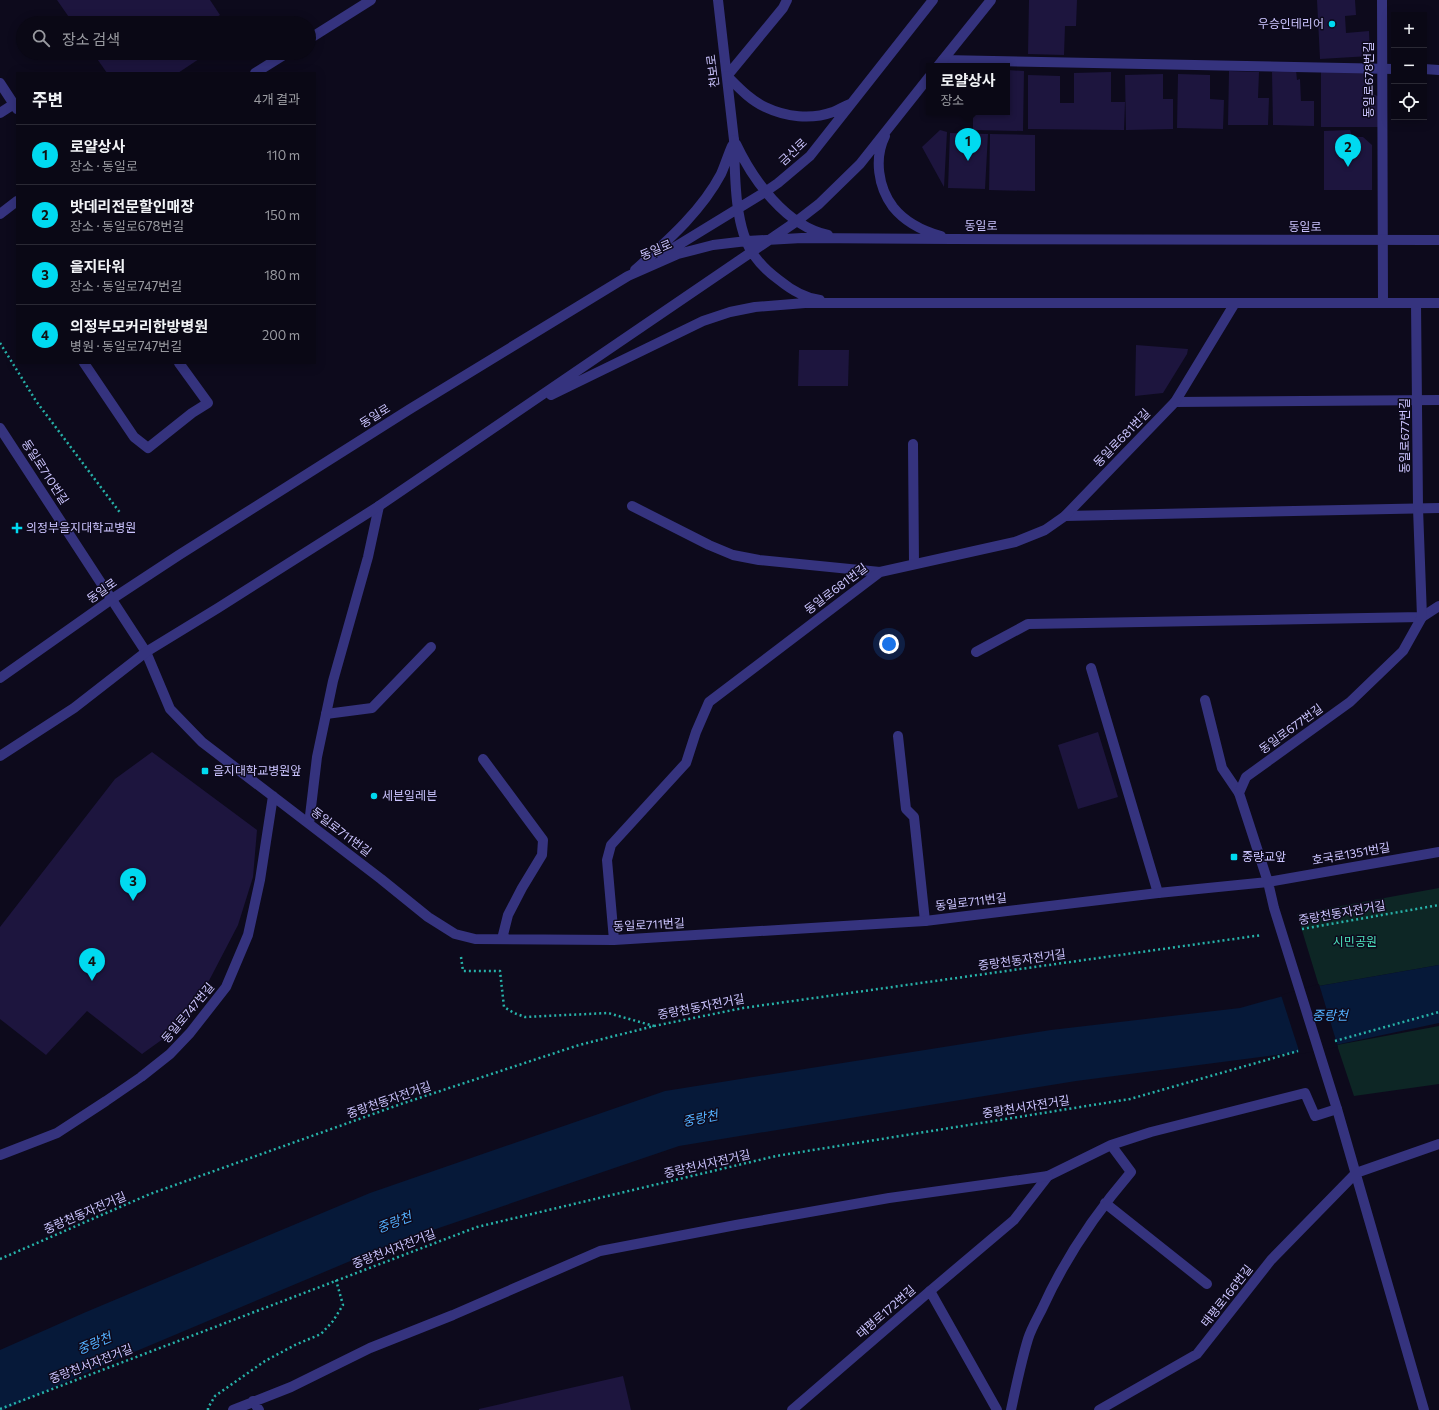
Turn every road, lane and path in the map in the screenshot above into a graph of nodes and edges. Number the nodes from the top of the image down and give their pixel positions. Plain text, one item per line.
1 (370, 0) edge
2 (718, 0) edge
3 (787, 0) edge
4 (933, 0) edge
5 (991, 0) edge
6 (1382, 0) edge
7 (316, 35) edge
8 (276, 60) edge
9 (940, 63) edge
10 (1010, 64) edge
11 (1382, 69) junction
12 (1391, 69) edge
13 (1427, 69) edge
14 (1439, 70) edge
15 (257, 72) edge
16 (726, 76) junction
17 (926, 81) edge
18 (0, 83) edge
19 (853, 102) junction
20 (15, 106) edge
21 (0, 114) edge
22 (890, 125) junction
23 (734, 140) junction
24 (765, 192) junction
25 (16, 202) edge
26 (739, 209) junction
27 (0, 214) edge
28 (797, 221) junction
29 (772, 239) junction
30 (860, 239) junction
31 (952, 239) junction
32 (1382, 240) junction
33 (1439, 240) edge
34 (747, 241) junction
35 (752, 253) junction
36 (628, 276) junction
37 (1235, 303) junction
38 (1383, 303) junction
39 (1416, 303) junction
40 (1439, 303) edge
41 (846, 304) junction
42 (0, 343) edge
43 (85, 364) edge
44 (180, 364) edge
45 (1417, 400) junction
46 (1439, 400) edge
47 (1175, 402) junction
48 (518, 411) junction
49 (0, 428) edge
50 (913, 444) dead end
51 (379, 506) junction
52 (632, 506) dead end
53 (1418, 508) junction
54 (1439, 508) edge
55 (121, 514) dead end
56 (1065, 516) junction
57 (914, 564) junction
58 (880, 572) junction
59 (112, 599) junction
60 (1439, 606) edge
61 (1422, 617) junction
62 (431, 647) dead end
63 (146, 652) junction
64 (976, 652) dead end
65 (1091, 668) dead end
66 (0, 678) edge
67 (1205, 700) dead end
68 (326, 714) junction
69 (898, 736) dead end
70 (0, 756) edge
71 (483, 759) dead end
72 (1239, 793) junction
73 (273, 796) junction
74 (309, 824) junction
75 (1439, 852) edge
76 (1268, 882) junction
77 (1158, 893) junction
78 (1439, 905) edge
79 (925, 921) junction
80 (1300, 930) dead end
81 (1268, 934) dead end
82 (502, 939) junction
83 (614, 940) junction
84 (461, 956) dead end
85 (1439, 1012) edge
86 (654, 1026) junction
87 (1329, 1043) dead end
88 (1306, 1049) dead end
89 (1337, 1109) junction
90 (1439, 1144) edge
91 (1111, 1145) junction
92 (0, 1155) edge
93 (1356, 1173) junction
94 (1048, 1176) junction
95 (1105, 1202) junction
96 (0, 1259) edge
97 (336, 1280) junction
98 (1207, 1284) dead end
99 (930, 1291) junction
100 (256, 1406) edge
101 (0, 1409) edge
102 (208, 1410) edge
103 (233, 1410) edge
104 (792, 1410) edge
105 (997, 1410) edge
106 (1011, 1410) edge
107 (1099, 1410) edge
108 (1424, 1410) edge

1 - 7 street
2 - 16 street, 천보로
3 - 16 street
4 - 19 street, 금신로
5 - 9 street
6 - 11 street, 동일로678번길
8 - 15 street
10 - 11 street
11 - 12 street
11 - 32 street, 동일로678번길
13 - 14 street
16 - 19 street
16 - 23 street, 천보로
17 - 22 street
18 - 20 street
19 - 24 street, 금신로
20 - 21 street
22 - 28 street
22 - 31 street
23 - 24 street
23 - 26 street, 천보로
23 - 36 street
24 - 26 street, 금신로
24 - 28 street
25 - 27 street
26 - 34 street, 천보로
26 - 36 street, 금신로
28 - 29 street
28 - 30 street
29 - 30 street, 동일로
29 - 34 street, 동일로
29 - 35 street
30 - 31 street, 동일로
31 - 32 street, 동일로
32 - 33 street, 동일로
32 - 38 street, 동일로678번길
34 - 35 street, 천보로
34 - 36 street, 동일로
35 - 41 street, 천보로
35 - 48 street
36 - 59 street, 동일로
37 - 38 street
37 - 41 street
37 - 47 street, 동일로681번길
38 - 39 street
39 - 40 street
39 - 45 street, 동일로677번길
41 - 48 street
42 - 55 path
43 - 44 street
45 - 46 street
45 - 47 street
45 - 53 street, 동일로677번길
47 - 56 street, 동일로681번길
48 - 51 street
49 - 59 street, 동일로710번길
50 - 57 street
51 - 63 street
51 - 68 street
52 - 58 street
53 - 54 street
53 - 56 street
53 - 61 street, 동일로677번길
56 - 57 street, 동일로681번길
57 - 58 street, 동일로681번길
58 - 83 street, 동일로681번길
59 - 63 street, 동일로710번길
59 - 66 street, 동일로
60 - 61 street, 동일로677번길
61 - 64 street
61 - 72 street, 동일로677번길
62 - 68 street
63 - 70 street
63 - 73 street, 동일로711번길
65 - 77 street
67 - 72 street
68 - 74 street
69 - 79 street
71 - 82 street
72 - 76 street
73 - 74 street, 동일로711번길
73 - 92 street, 동일로747번길
74 - 82 street, 동일로711번길
75 - 76 street, 호국로1351번길
76 - 77 street, 동일로711번길
76 - 89 street
77 - 79 street, 동일로711번길
78 - 80 path, 중랑천동자전거길
79 - 83 street, 동일로711번길
81 - 86 path, 중랑천동자전거길
82 - 83 street, 동일로711번길
84 - 86 path
85 - 87 path
86 - 96 path, 중랑천동자전거길
88 - 97 path, 중랑천서자전거길
89 - 91 street
89 - 93 street
90 - 93 street
91 - 94 street
91 - 95 street
93 - 107 street, 태평로166번길
93 - 108 street
94 - 99 street
94 - 100 street
95 - 98 street
95 - 106 street
97 - 101 path, 중랑천서자전거길
97 - 102 path
99 - 104 street, 태평로172번길
99 - 105 street, 태평로172번길
100 - 103 street

